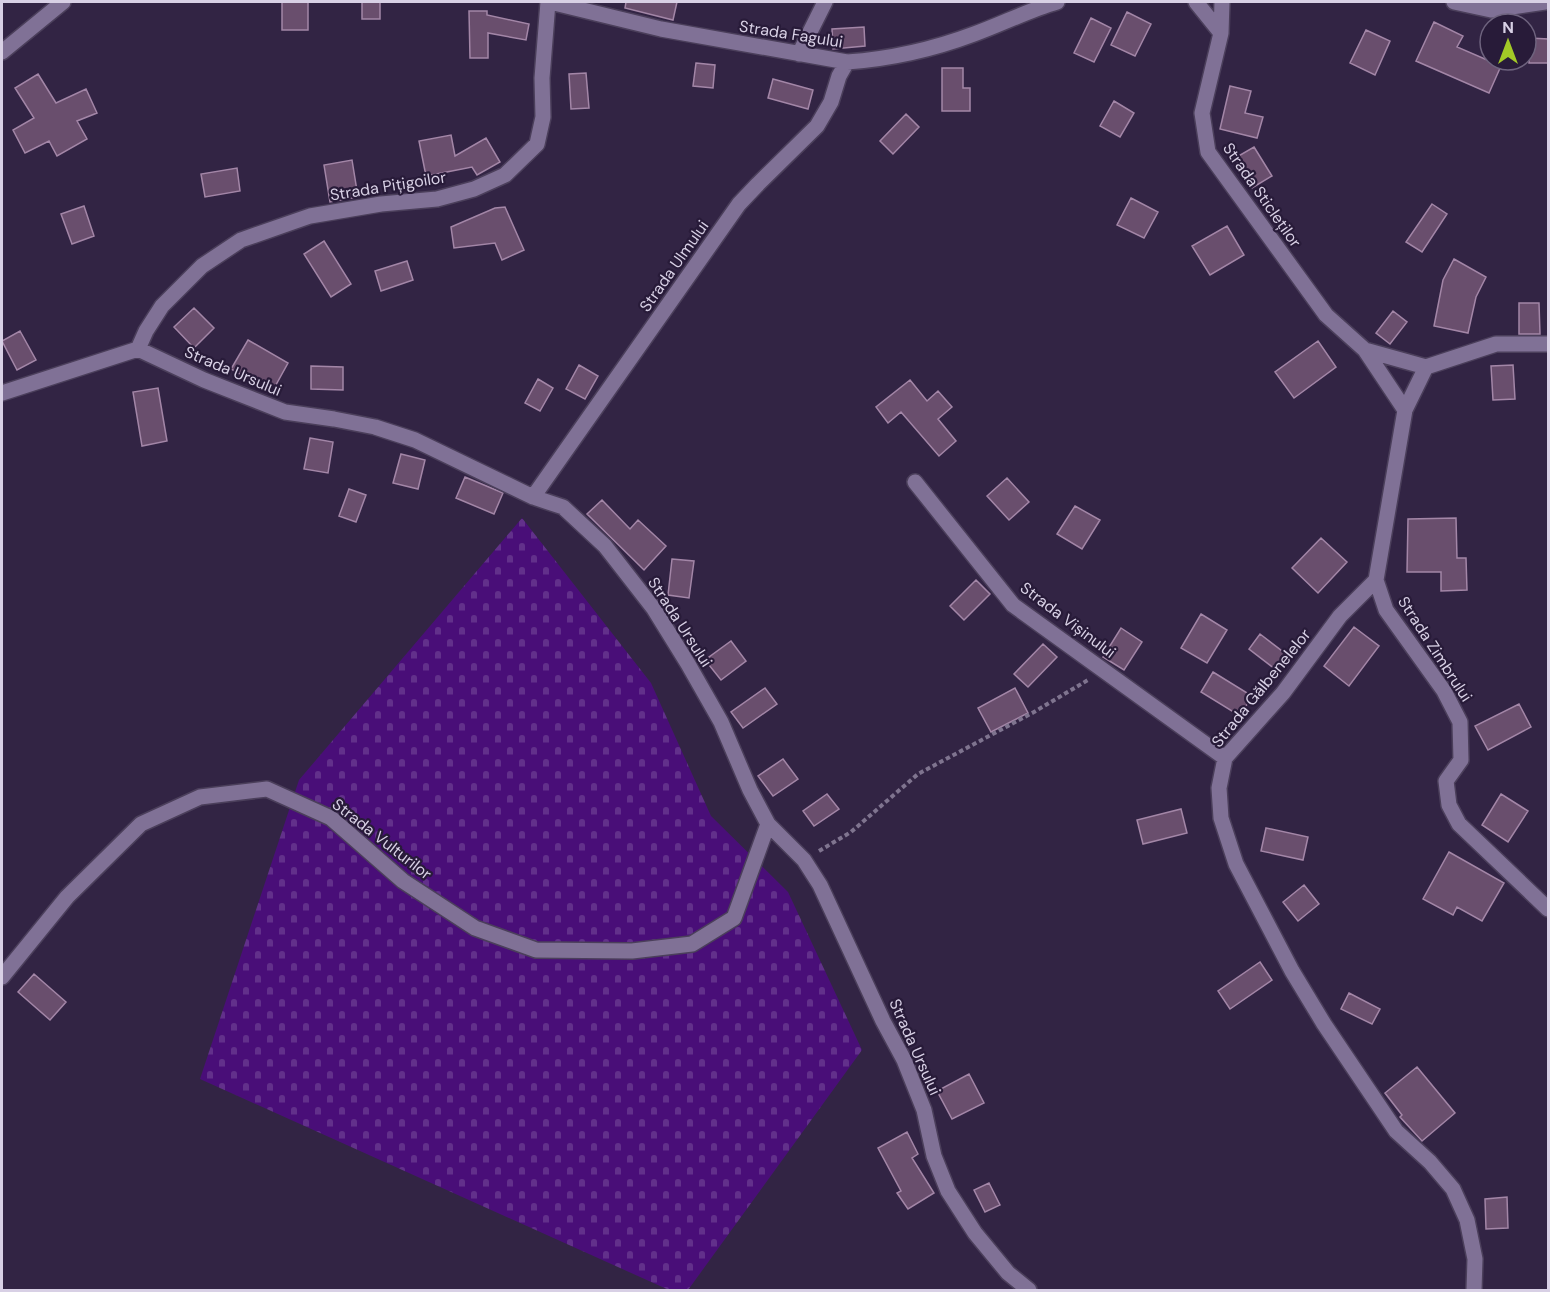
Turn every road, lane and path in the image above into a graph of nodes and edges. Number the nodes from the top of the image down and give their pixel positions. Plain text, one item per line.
1 (63, 2) edge
2 (549, 2) edge
3 (825, 2) edge
4 (1057, 2) edge
5 (1196, 2) edge
6 (1222, 2) edge
7 (1454, 2) edge
8 (1545, 2) edge
9 (1221, 33) junction
10 (2, 52) edge
11 (799, 54) junction
12 (847, 62) junction
13 (1548, 344) edge
14 (138, 349) junction
15 (1365, 350) junction
16 (1426, 367) junction
17 (2, 393) edge
18 (1405, 410) junction
19 (915, 483) dead end
20 (533, 497) junction
21 (1376, 580) junction
22 (1104, 670) junction
23 (1225, 758) junction
24 (768, 824) junction
25 (804, 860) junction
26 (1548, 909) edge
27 (2, 978) edge
28 (1029, 1290) edge
29 (1474, 1290) edge

1 - 10 street
2 - 11 street, Strada Fagului
2 - 14 street, Strada Pițigoilor
3 - 11 street
4 - 12 street, Strada Fagului
5 - 9 street
6 - 9 street, Strada Sticleților
7 - 8 street
9 - 15 street, Strada Sticleților
11 - 12 street, Strada Fagului
12 - 20 street, Strada Ulmului
13 - 16 street
14 - 17 street
14 - 20 street, Strada Ursului
15 - 16 street, Strada Sticleților
15 - 18 street, Strada Sticleților
16 - 18 street
18 - 21 street
19 - 22 street, Strada Vișinului
20 - 24 street, Strada Ursului
21 - 23 street, Strada Gălbenelelor
21 - 26 street, Strada Zimbrului
22 - 23 street, Strada Vișinului
22 - 25 path
23 - 29 street, Strada Gălbenelelor
24 - 25 street, Strada Ursului
24 - 27 street, Strada Vulturilor
25 - 28 street, Strada Ursului

